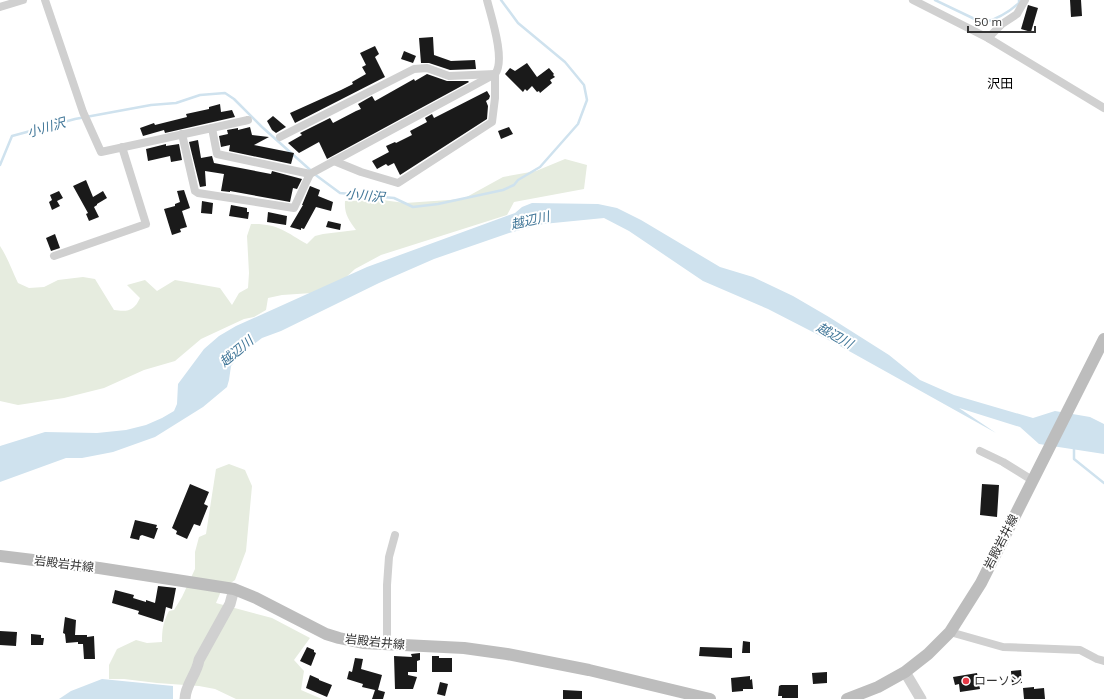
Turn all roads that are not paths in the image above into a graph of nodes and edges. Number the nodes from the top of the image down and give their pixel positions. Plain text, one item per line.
1 (23, 0) edge
2 (45, 0) edge
3 (487, 0) edge
4 (914, 0) edge
5 (1025, 0) edge
6 (0, 7) edge
7 (988, 38) junction
8 (495, 74) junction
9 (1104, 108) edge
10 (244, 121) dead end
11 (212, 128) junction
12 (182, 134) junction
13 (280, 137) dead end
14 (122, 147) junction
15 (334, 161) junction
16 (310, 174) junction
17 (54, 256) dead end
18 (1104, 338) edge
19 (980, 452) dead end
20 (1032, 480) junction
21 (395, 535) dead end
22 (0, 556) edge
23 (234, 589) junction
24 (950, 632) junction
25 (387, 645) junction
26 (1104, 661) edge
27 (905, 672) junction
28 (186, 699) edge
29 (710, 699) edge
30 (847, 699) edge
31 (921, 699) edge

1 - 6 street
2 - 14 street
3 - 8 street
4 - 7 street
5 - 7 street
7 - 9 street
8 - 13 street
8 - 15 street
8 - 15 street
10 - 11 street
11 - 12 street
11 - 16 street
12 - 14 street
12 - 16 street
14 - 17 street
15 - 16 street
18 - 20 main road, 岩殿岩井線
19 - 20 street
20 - 24 main road, 岩殿岩井線
21 - 25 street
22 - 23 main road, 岩殿岩井線
23 - 25 main road, 岩殿岩井線
23 - 28 street
24 - 26 street
24 - 27 main road, 岩殿岩井線
25 - 29 main road, 岩殿岩井線
27 - 30 main road, 岩殿岩井線
27 - 31 street

